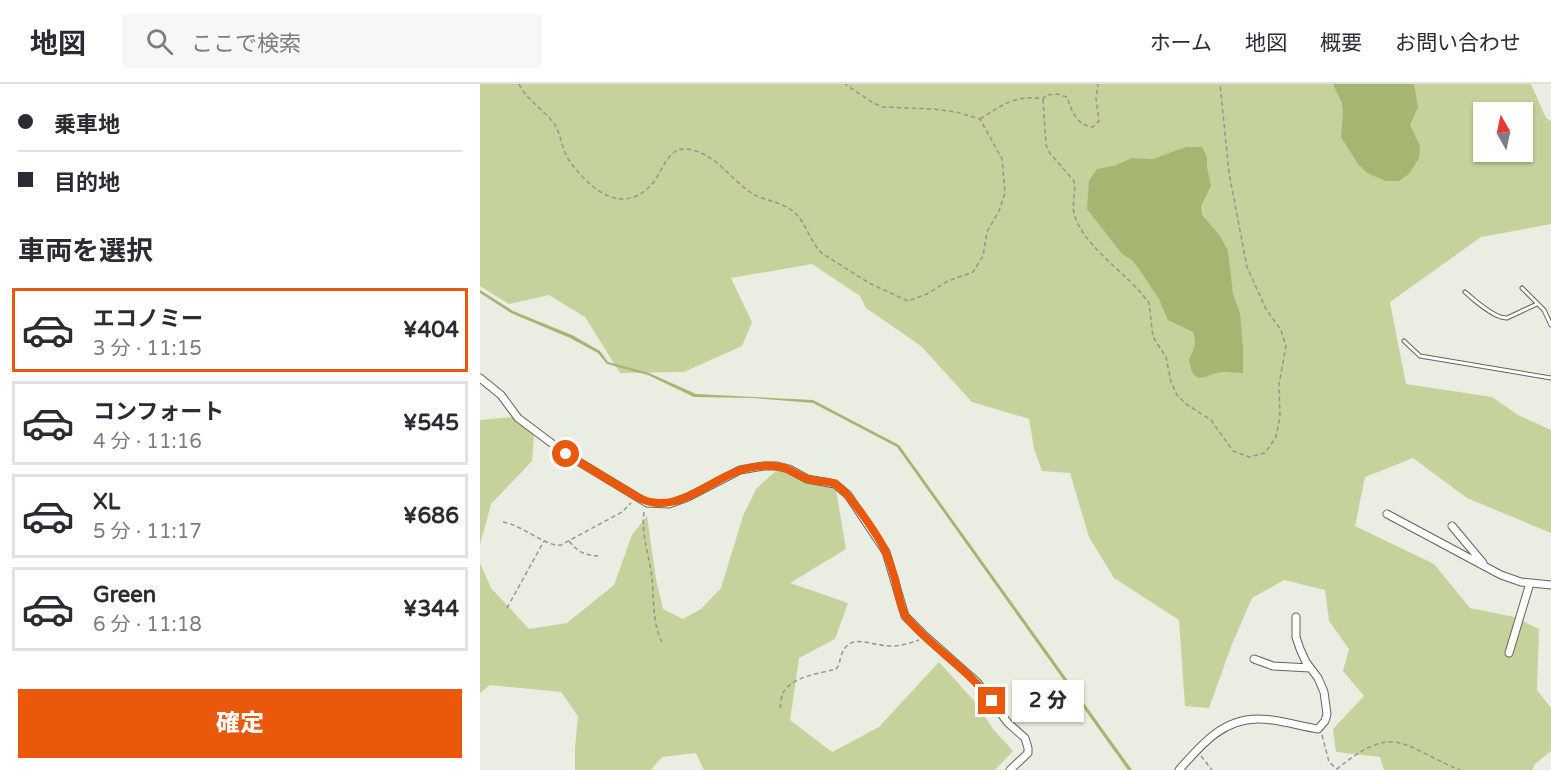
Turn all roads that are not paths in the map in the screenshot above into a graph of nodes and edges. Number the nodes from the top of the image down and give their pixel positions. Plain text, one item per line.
1 (1522, 288) dead end
2 (1464, 291) dead end
3 (1537, 304) junction
4 (1551, 325) edge
5 (1404, 341) dead end
6 (480, 378) edge
7 (1551, 378) edge
8 (1387, 514) dead end
9 (1452, 526) dead end
10 (1486, 567) junction
11 (1530, 583) junction
12 (1551, 585) edge
13 (1296, 617) dead end
14 (1509, 653) dead end
15 (1254, 660) dead end
16 (1310, 668) junction
17 (1010, 770) edge
18 (1179, 770) edge

1 - 3 lane
2 - 3 lane
3 - 4 lane
5 - 7 lane
6 - 17 street
8 - 10 street
9 - 10 street
10 - 11 street
11 - 12 street
11 - 14 street
13 - 16 street
15 - 16 street
16 - 18 street

